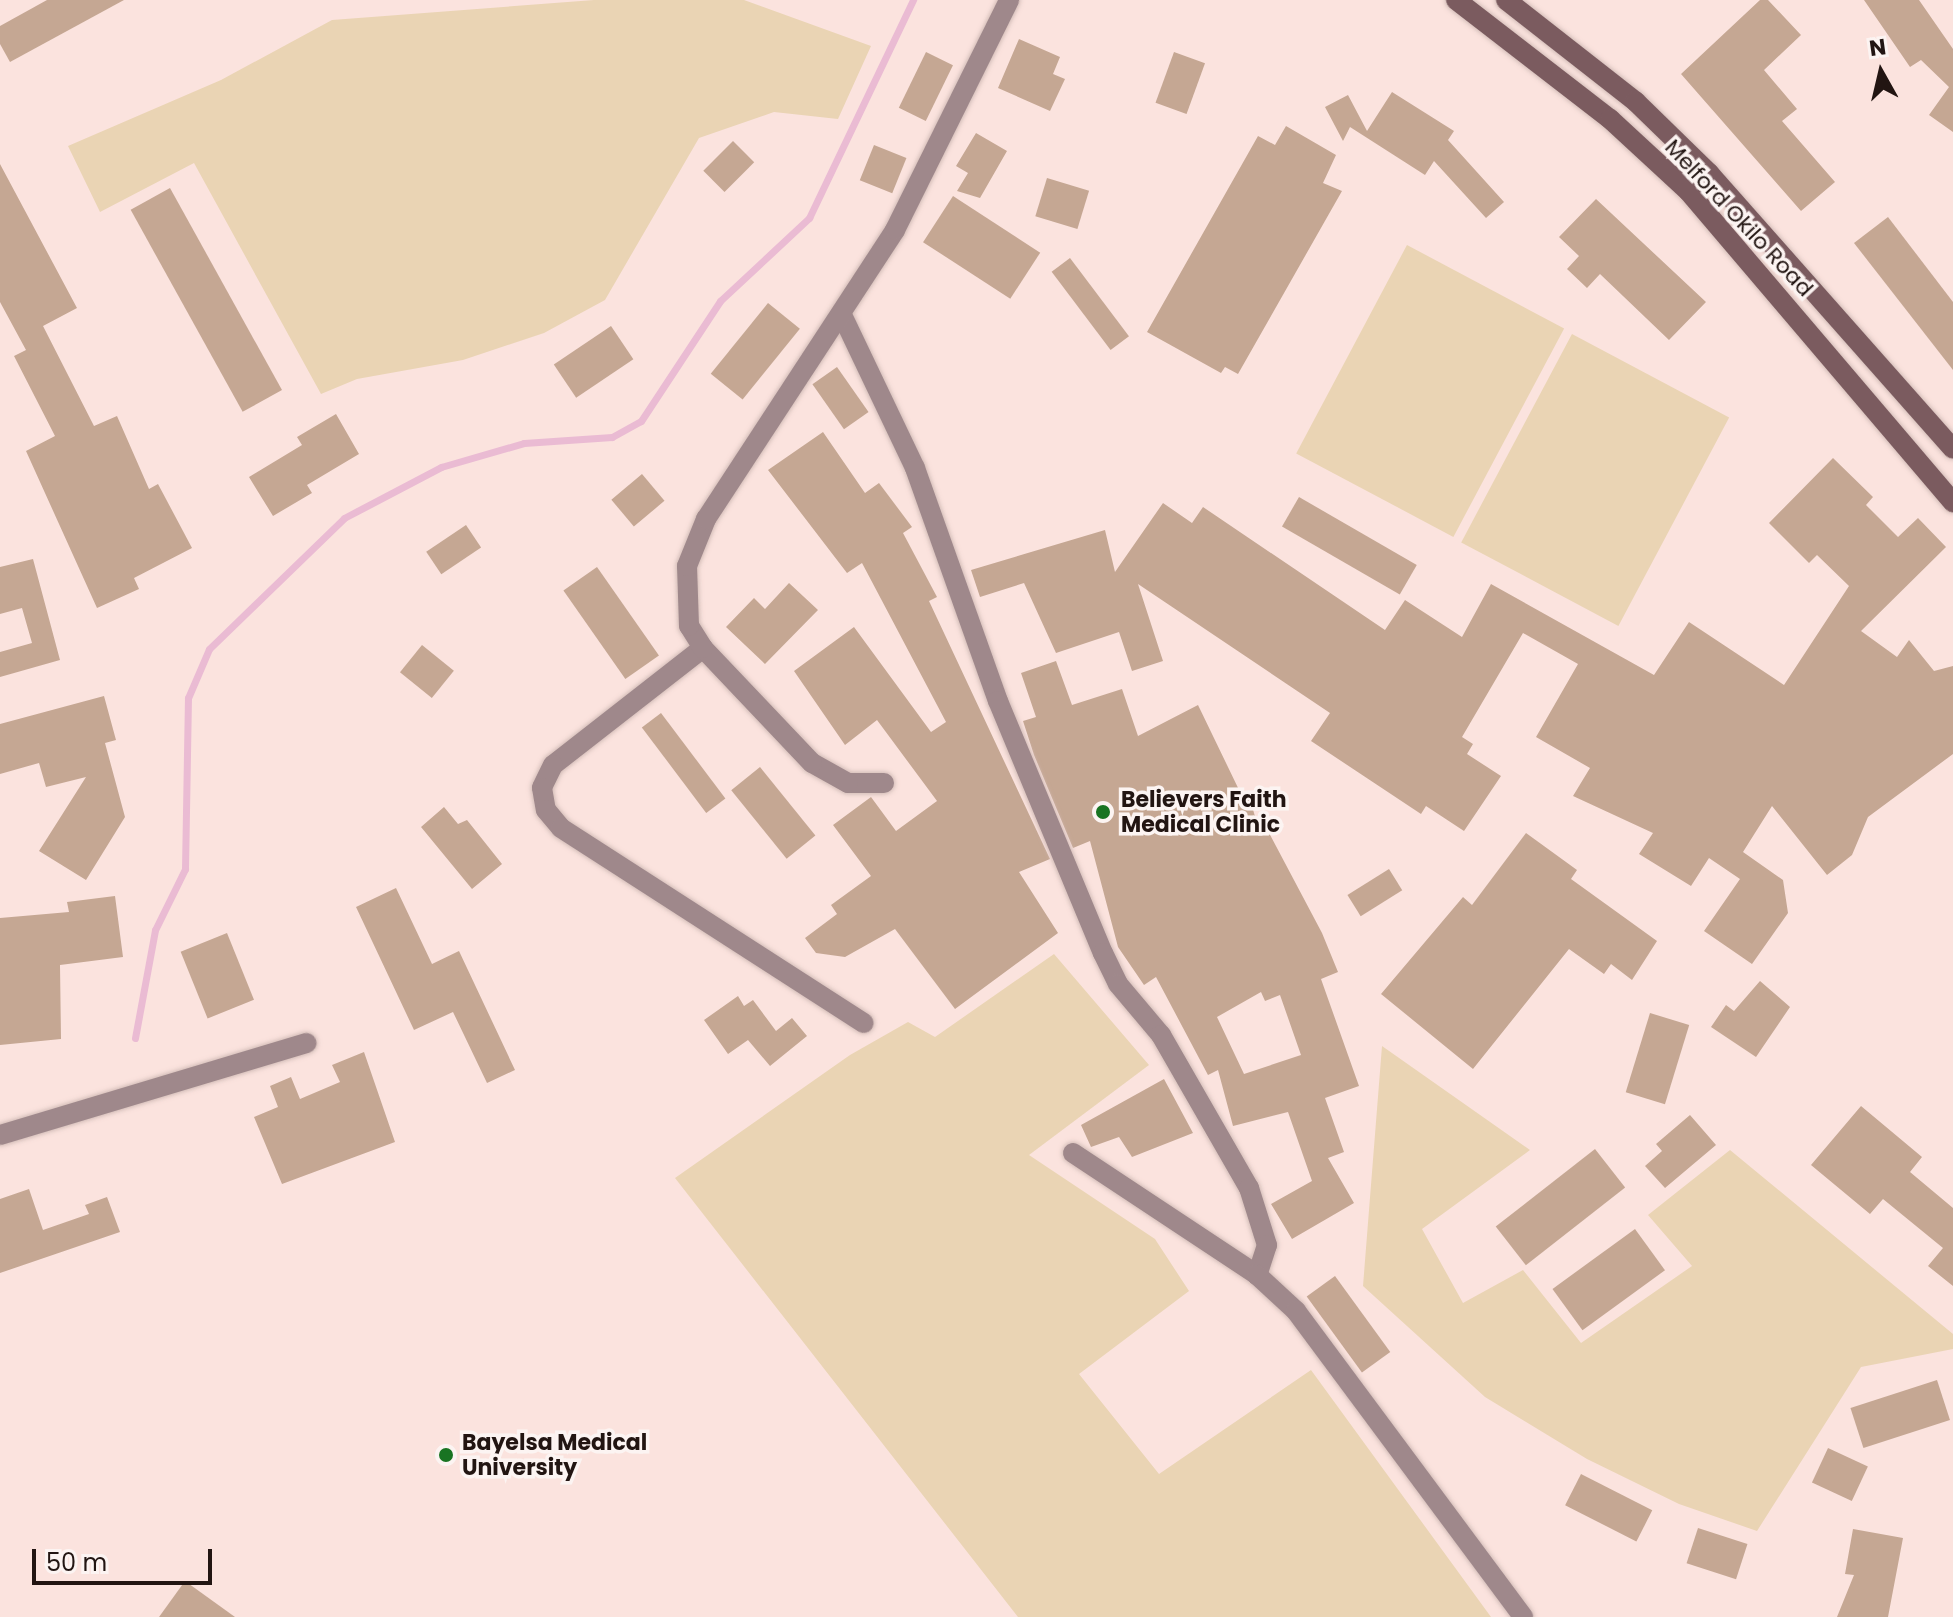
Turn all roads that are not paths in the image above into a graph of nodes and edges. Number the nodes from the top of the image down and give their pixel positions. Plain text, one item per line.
1 (1009, 0) edge
2 (1456, 0) edge
3 (1506, 0) edge
4 (843, 317) junction
5 (1953, 449) edge
6 (1953, 502) edge
7 (703, 648) junction
8 (884, 783) dead end
9 (864, 1023) dead end
10 (307, 1043) dead end
11 (0, 1135) edge
12 (1073, 1153) dead end
13 (1257, 1275) junction
14 (1523, 1617) edge

1 - 4 street
2 - 6 main road, Melford Okilo Road
3 - 5 main road, Melford Okilo Road
4 - 7 street
4 - 13 street
7 - 8 street
7 - 9 street
10 - 11 street
12 - 13 street
13 - 14 street

